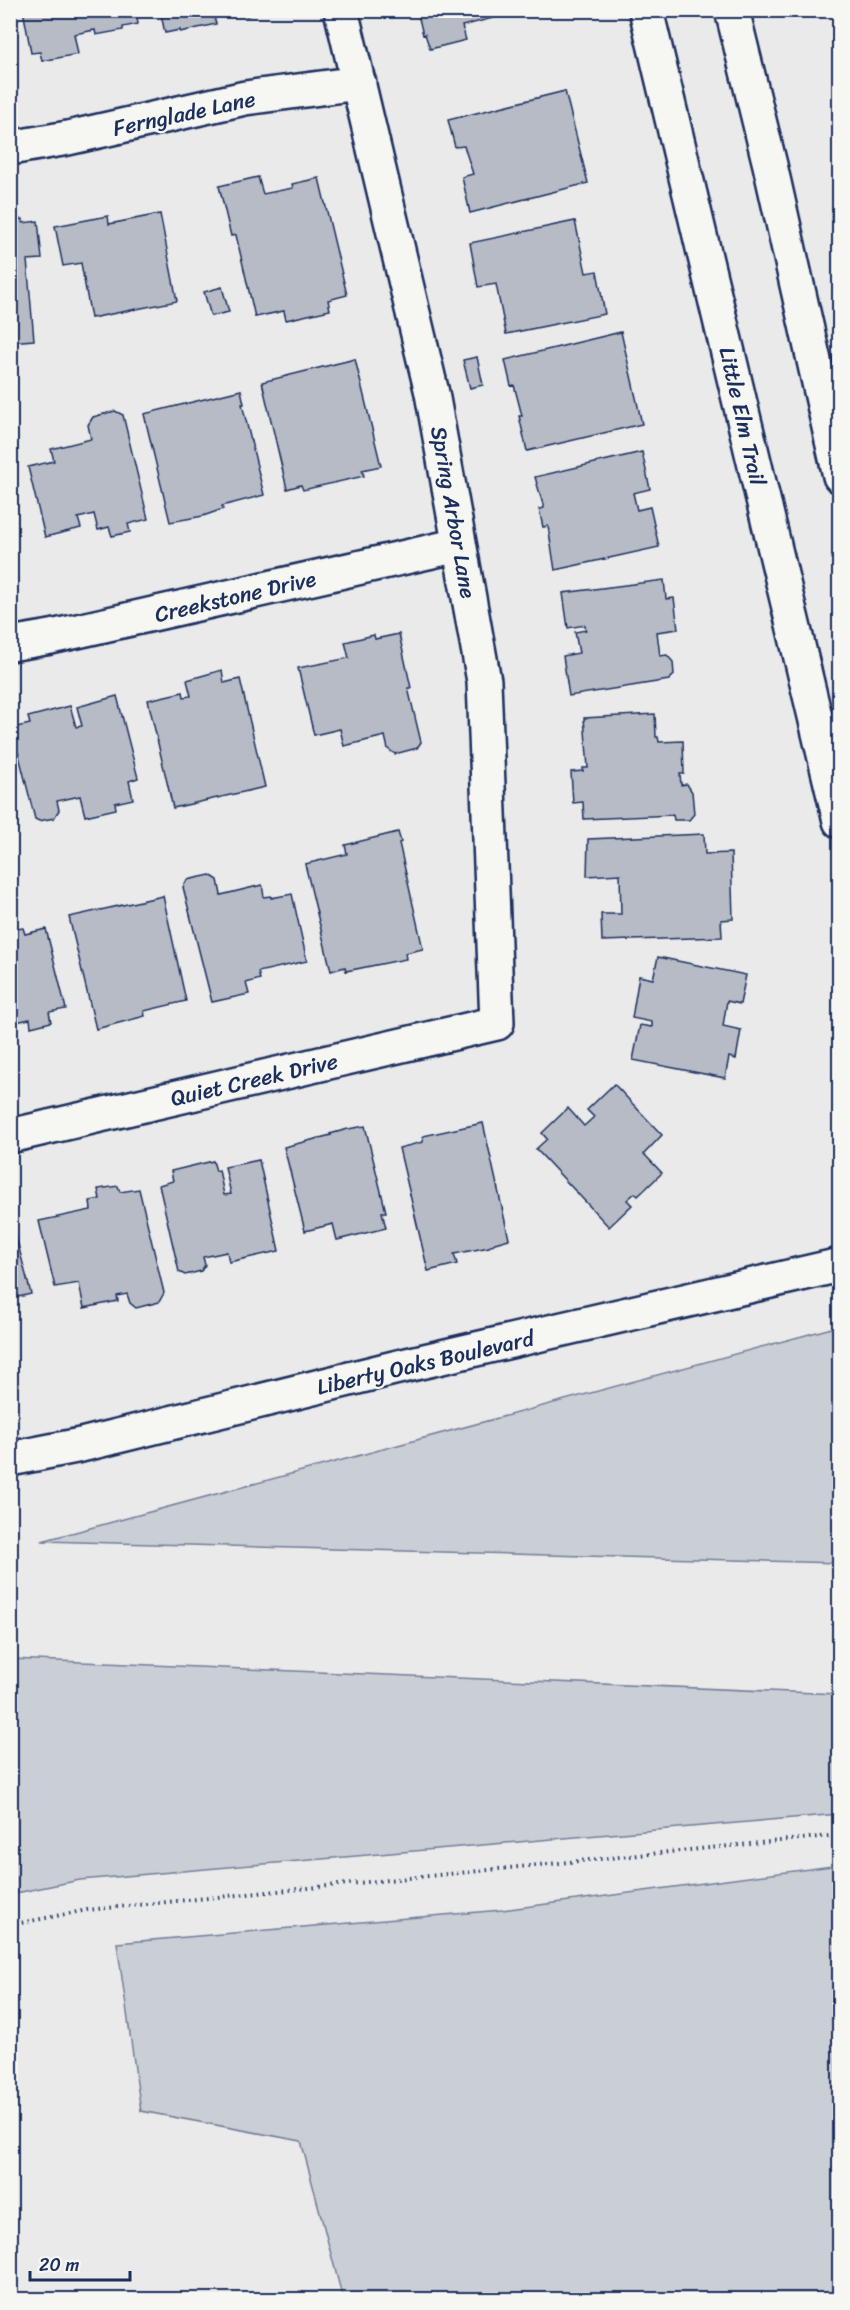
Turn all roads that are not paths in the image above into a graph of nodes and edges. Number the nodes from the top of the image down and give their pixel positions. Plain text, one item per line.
1 (341, 10) edge
2 (646, 10) edge
3 (732, 10) edge
4 (359, 84) junction
5 (10, 148) edge
6 (840, 476) edge
7 (459, 545) junction
8 (10, 644) edge
9 (840, 821) edge
10 (497, 1023) joint
11 (10, 1136) edge
12 (840, 1266) edge
13 (10, 1459) edge

1 - 4 street, Spring Arbor Lane
2 - 9 street, Little Elm Trail
3 - 6 street
4 - 5 street, Fernglade Lane
4 - 7 street, Spring Arbor Lane
7 - 8 street, Creekstone Drive
7 - 10 street, Spring Arbor Lane
10 - 11 street, Quiet Creek Drive
12 - 13 street, Liberty Oaks Boulevard

